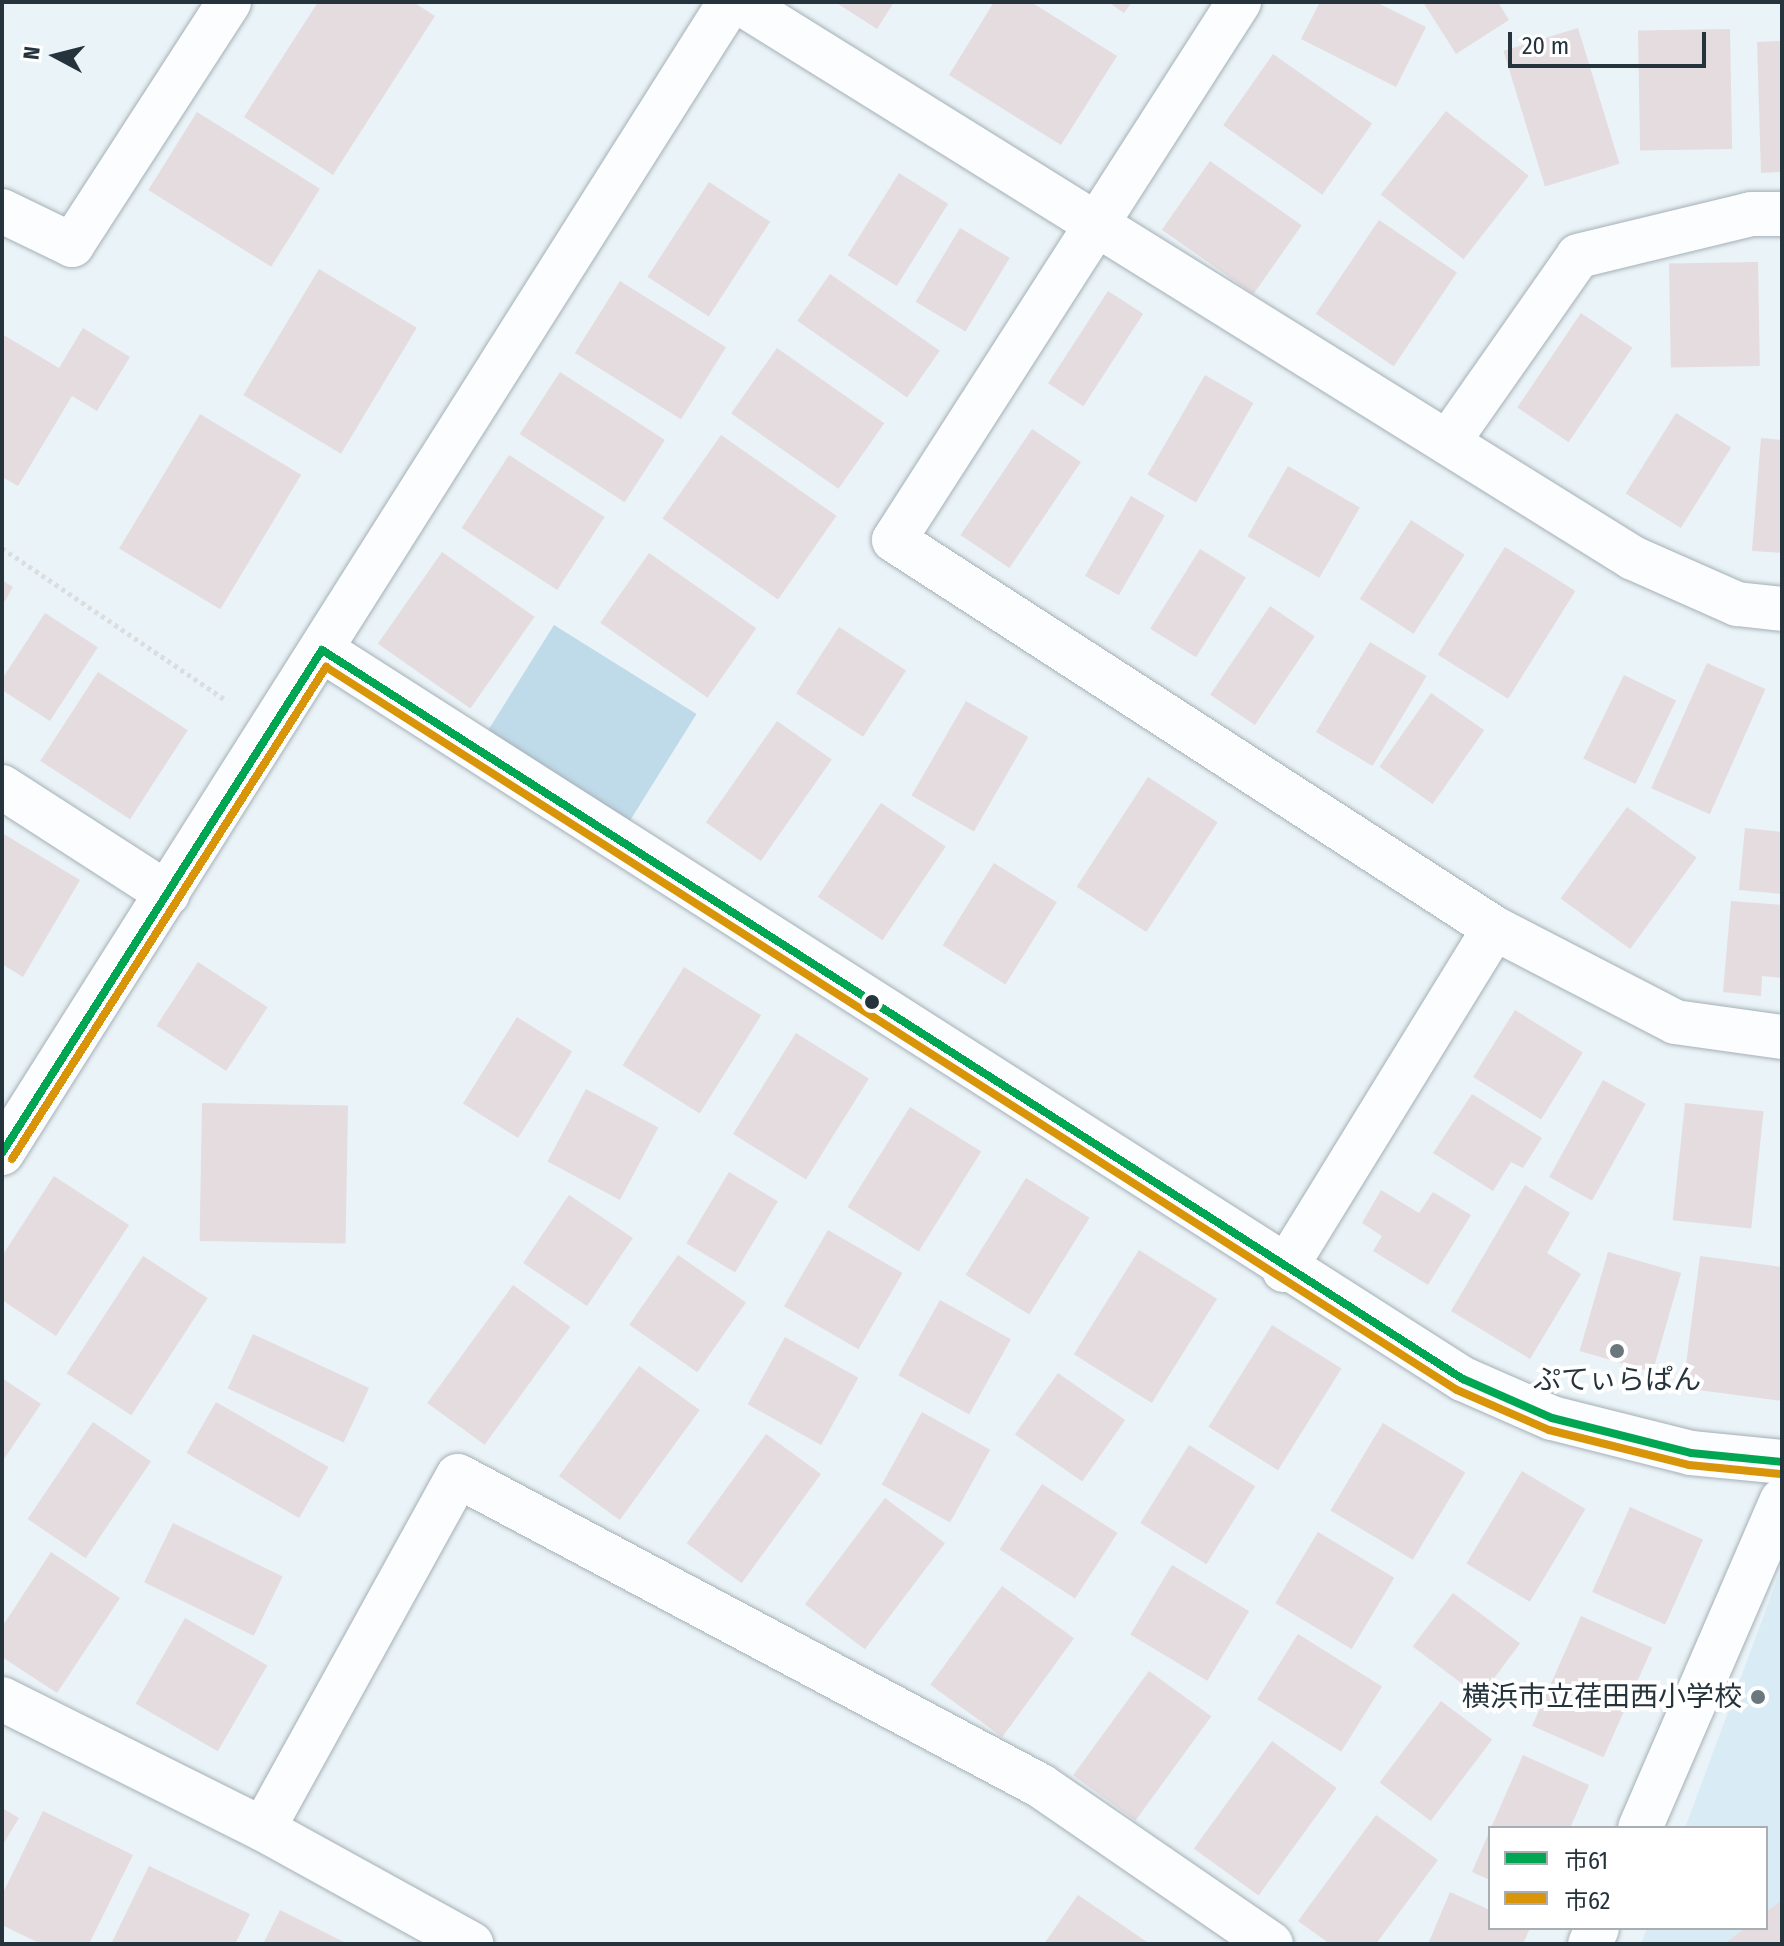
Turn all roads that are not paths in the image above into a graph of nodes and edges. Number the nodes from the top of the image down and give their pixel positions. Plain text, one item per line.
1 (229, 2) edge
2 (730, 2) edge
3 (739, 2) edge
4 (1239, 2) edge
5 (2, 211) edge
6 (1782, 214) edge
7 (1097, 230) junction
8 (1448, 442) junction
9 (1782, 609) edge
10 (322, 650) junction
11 (2, 787) edge
12 (168, 894) junction
13 (1494, 928) junction
14 (1782, 1037) edge
15 (2, 1153) edge
16 (1284, 1270) junction
17 (1782, 1462) edge
18 (1782, 1500) edge
19 (2, 1699) edge
20 (1641, 1826) edge
21 (263, 1829) junction
22 (471, 1944) edge
23 (1271, 1944) edge

1 - 5 street
2 - 10 street
3 - 7 street
4 - 7 street
6 - 8 street
7 - 8 street
7 - 13 street
8 - 9 street
10 - 12 street
10 - 16 street
11 - 12 street
12 - 15 street
13 - 14 street
13 - 16 street
16 - 17 street
18 - 20 street
19 - 21 street
21 - 22 street
21 - 23 street

